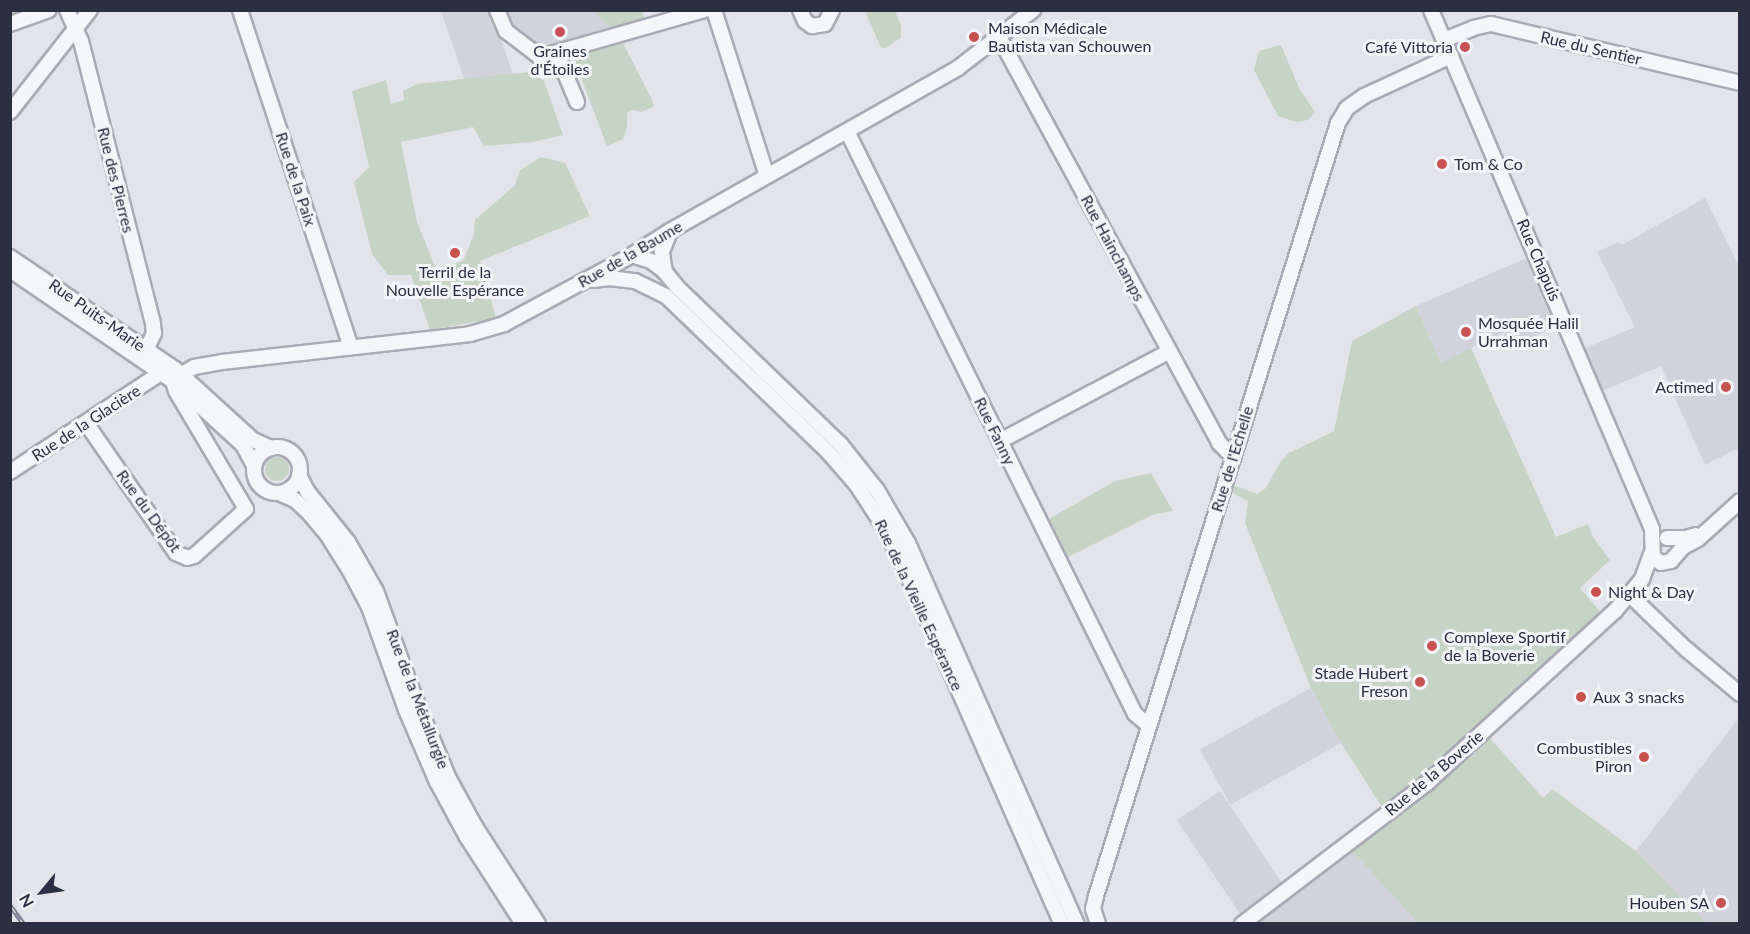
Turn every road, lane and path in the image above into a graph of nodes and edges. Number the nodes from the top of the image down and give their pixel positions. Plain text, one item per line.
1 (49, 10) edge
2 (67, 10) edge
3 (90, 10) edge
4 (240, 10) edge
5 (497, 10) edge
6 (705, 10) edge
7 (714, 10) edge
8 (800, 10) edge
9 (832, 10) edge
10 (1034, 10) edge
11 (1431, 10) edge
12 (10, 24) edge
13 (75, 28) junction
14 (999, 37) junction
15 (1444, 40) junction
16 (557, 54) junction
17 (1451, 56) junction
18 (1740, 83) edge
19 (577, 102) dead end
20 (10, 112) edge
21 (847, 131) junction
22 (767, 176) junction
23 (670, 231) junction
24 (632, 255) junction
25 (10, 257) edge
26 (10, 270) edge
27 (665, 272) junction
28 (582, 282) junction
29 (351, 347) junction
30 (146, 350) junction
31 (1170, 351) junction
32 (172, 376) junction
33 (86, 423) junction
34 (1000, 441) junction
35 (271, 448) junction
36 (1233, 453) junction
37 (254, 466) junction
38 (10, 472) edge
39 (299, 475) junction
40 (279, 493) junction
41 (1740, 501) edge
42 (1706, 530) junction
43 (1667, 538) junction
44 (1652, 549) junction
45 (1671, 558) junction
46 (1642, 579) junction
47 (1635, 600) junction
48 (1615, 610) junction
49 (1740, 694) edge
50 (1148, 725) junction
51 (1072, 922) edge
52 (1097, 923) edge
53 (523, 924) edge
54 (538, 924) edge
55 (1242, 924) edge

1 - 12 street
2 - 13 street, Rue des Pierres
3 - 13 street
4 - 29 street, Rue de la Paix
5 - 16 street
6 - 16 street
7 - 22 street
8 - 9 street
10 - 14 street, Rue de la Baume
11 - 15 street, Rue Chapuis
13 - 20 street
13 - 30 street, Rue des Pierres
14 - 21 street, Rue de la Baume
14 - 31 street, Rue Hainchamps
15 - 17 street, Rue Chapuis
15 - 18 street, Rue du Sentier
16 - 19 street
17 - 36 street, Rue de l'Echelle
17 - 44 street, Rue Chapuis
21 - 22 street, Rue de la Baume
21 - 34 street, Rue Fanny
22 - 23 street, Rue de la Baume
23 - 24 street, Rue de la Baume
23 - 27 street
24 - 27 street
24 - 28 street, Rue de la Baume
25 - 30 street, Rue Puits-Marie
26 - 32 street, Rue Puits-Marie
27 - 51 street, Rue de la Vieille Espérance
28 - 29 street, Rue de la Baume
28 - 51 street, Rue de la Vieille Espérance
29 - 32 street, Rue de la Baume
30 - 32 street, Rue Puits-Marie
31 - 34 street
31 - 36 street, Rue Hainchamps
32 - 33 street, Rue de la Glacière
32 - 33 street, Rue du Dépôt
32 - 35 street, Rue de la Métallurgie
32 - 37 street, Rue de la Métallurgie
33 - 38 street, Rue de la Glacière
34 - 50 street, Rue Fanny
35 - 37 street
35 - 39 street, Rue de la Métallurgie
36 - 50 street, Rue de l'Echelle
37 - 40 street, Rue de la Métallurgie
39 - 40 street
39 - 54 street, Rue de la Métallurgie
40 - 53 street, Rue de la Métallurgie
41 - 42 street, Rue de la Boverie
42 - 43 street, Rue de la Boverie
42 - 45 street, Rue de la Boverie
43 - 44 street
43 - 45 street
44 - 45 street
44 - 46 street, Rue de la Boverie
45 - 47 street, Rue de la Boverie
46 - 47 street
46 - 48 street, Rue de la Boverie
47 - 48 street, Rue de la Boverie
47 - 49 street
48 - 55 street, Rue de la Boverie
50 - 52 street, Rue de l'Echelle

